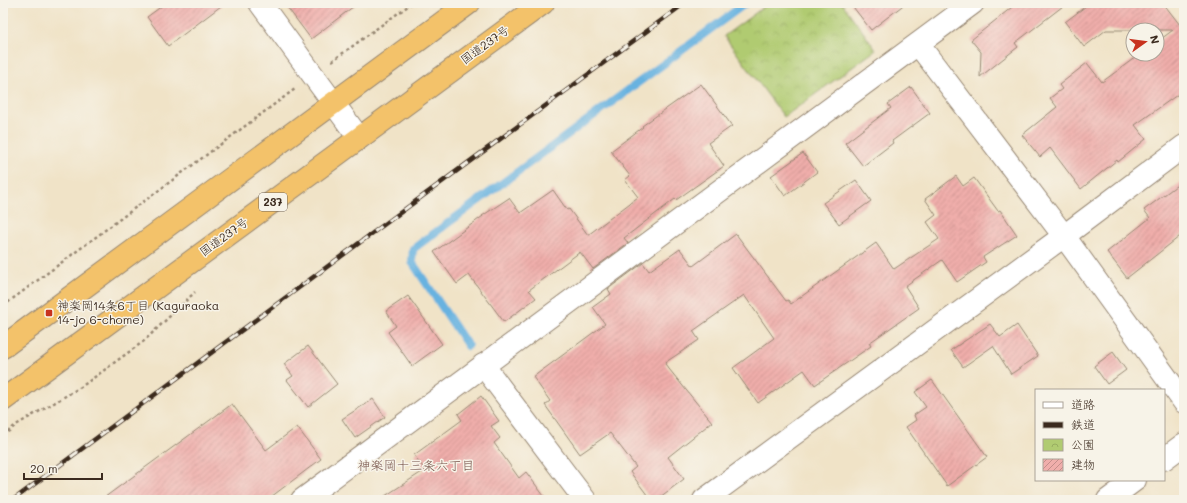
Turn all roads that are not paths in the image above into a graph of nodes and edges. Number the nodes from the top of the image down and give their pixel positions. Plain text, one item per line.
1 (260, 3) edge
2 (469, 3) edge
3 (542, 3) edge
4 (973, 3) edge
5 (918, 44) junction
6 (333, 103) junction
7 (359, 138) junction
8 (1184, 146) edge
9 (1064, 236) junction
10 (3, 347) edge
11 (483, 365) junction
12 (3, 400) edge
13 (1184, 402) edge
14 (1184, 444) edge
15 (1165, 458) edge
16 (1134, 481) edge
17 (302, 500) edge
18 (585, 500) edge
19 (704, 500) edge
20 (1108, 500) edge

1 - 6 street
2 - 6 highway
3 - 7 highway, 国道237号 / 237
4 - 5 street
5 - 9 street
5 - 11 street
6 - 7 street
6 - 10 highway
7 - 12 highway, 国道237号 / 237
8 - 9 street
9 - 13 street
9 - 19 street
11 - 17 street
11 - 18 street
14 - 15 street
16 - 20 street

